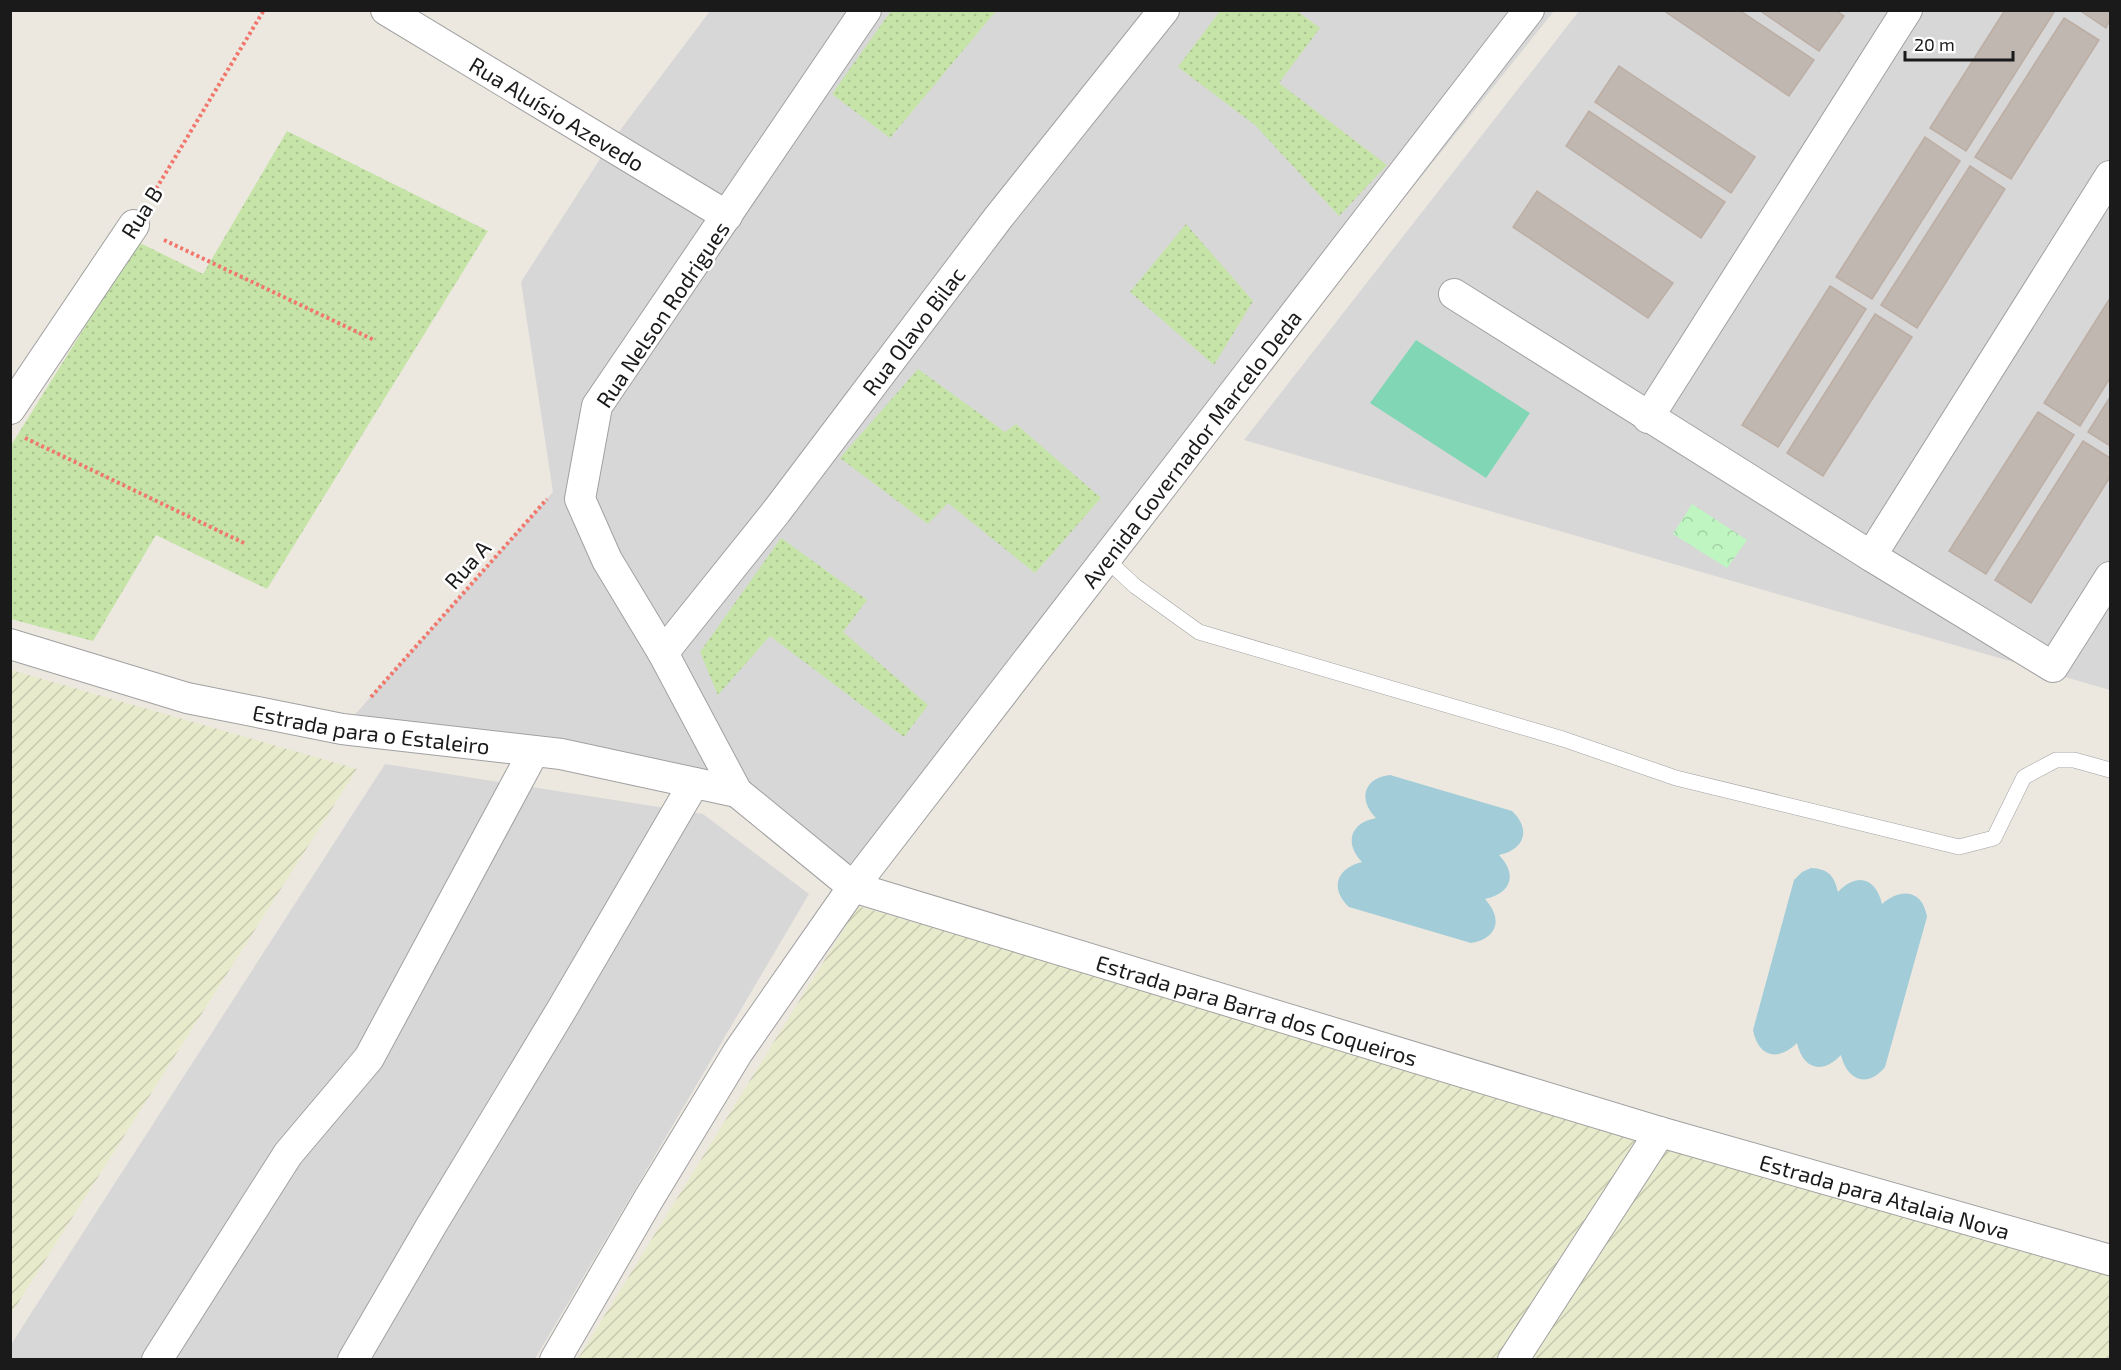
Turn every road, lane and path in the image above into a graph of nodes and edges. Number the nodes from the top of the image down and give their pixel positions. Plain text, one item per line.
1 (264, 10) edge
2 (386, 10) edge
3 (866, 10) edge
4 (1164, 10) edge
5 (1529, 10) edge
6 (1907, 10) edge
7 (2110, 176) edge
8 (727, 216) junction
9 (134, 225) junction
10 (1454, 294) dead end
11 (374, 340) dead end
12 (1648, 418) junction
13 (16, 423) edge
14 (554, 492) dead end
15 (244, 543) dead end
16 (1871, 556) junction
17 (1106, 559) junction
18 (2110, 577) edge
19 (10, 645) edge
20 (663, 653) junction
21 (342, 729) junction
22 (534, 751) junction
23 (2110, 770) edge
24 (694, 783) junction
25 (737, 792) junction
26 (853, 887) junction
27 (1660, 1132) junction
28 (2110, 1260) edge
29 (157, 1359) edge
30 (352, 1359) edge
31 (555, 1359) edge
32 (1513, 1359) edge

1 - 9 path, Rua B
2 - 8 street, Rua Aluísio Azevedo
3 - 8 street, Rua Nelson Rodrigues
4 - 20 street, Rua Olavo Bilac
5 - 17 street, Avenida Governador Marcelo Deda
6 - 12 street
7 - 16 street
8 - 20 street, Rua Nelson Rodrigues
9 - 11 path
9 - 13 street, Rua B
10 - 12 street
12 - 16 street
13 - 15 path
14 - 21 path, Rua A
16 - 18 street
17 - 23 lane
17 - 26 street, Avenida Governador Marcelo Deda
19 - 21 street, Estrada para o Estaleiro
20 - 25 street, Rua Nelson Rodrigues
21 - 22 street, Estrada para o Estaleiro
22 - 24 street, Estrada para o Estaleiro
22 - 29 street
24 - 25 street, Estrada para o Estaleiro
24 - 30 street
25 - 26 street, Rua Nelson Rodrigues
26 - 27 street, Estrada para Barra dos Coqueiros
26 - 31 street, Avenida Governador Marcelo Deda
27 - 28 street, Estrada para Atalaia Nova
27 - 32 street

